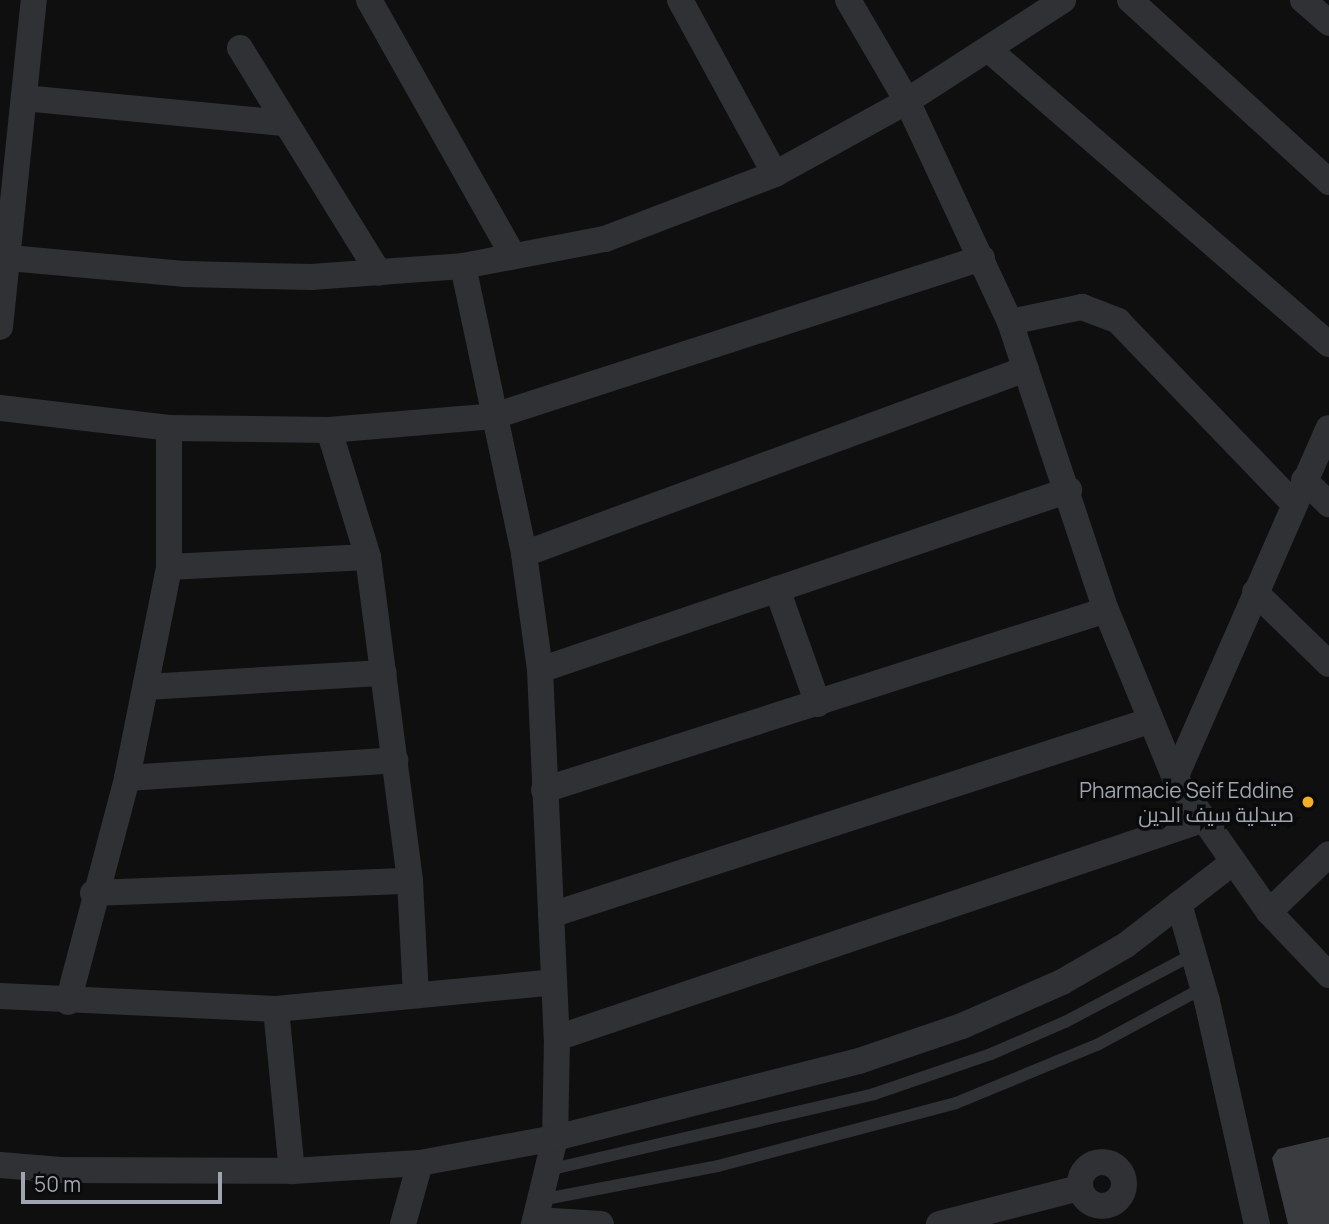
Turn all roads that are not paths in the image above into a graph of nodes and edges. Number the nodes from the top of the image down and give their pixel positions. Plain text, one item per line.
1 (34, 0) edge
2 (369, 0) edge
3 (680, 0) edge
4 (848, 0) edge
5 (1063, 0) edge
6 (1130, 0) edge
7 (1303, 0) edge
8 (1329, 23) edge
9 (240, 48) dead end
10 (988, 48) junction
11 (24, 99) junction
12 (907, 101) junction
13 (286, 123) junction
14 (775, 174) junction
15 (1329, 182) edge
16 (513, 256) junction
17 (9, 258) junction
18 (982, 258) junction
19 (463, 266) junction
20 (379, 273) junction
21 (1010, 322) junction
22 (0, 327) edge
23 (1329, 344) edge
24 (1026, 369) junction
25 (0, 408) edge
26 (494, 416) junction
27 (169, 428) junction
28 (1329, 428) edge
29 (329, 430) junction
30 (1069, 490) junction
31 (1298, 491) junction
32 (1329, 504) edge
33 (524, 554) junction
34 (368, 557) junction
35 (169, 567) junction
36 (777, 589) junction
37 (1255, 592) junction
38 (1106, 610) junction
39 (1329, 664) edge
40 (540, 670) junction
41 (384, 673) junction
42 (146, 687) junction
43 (818, 704) junction
44 (1149, 721) junction
45 (395, 760) junction
46 (127, 778) junction
47 (1175, 778) junction
48 (544, 790) junction
49 (1202, 820) junction
50 (1329, 854) edge
51 (1232, 863) junction
52 (410, 881) junction
53 (93, 894) junction
54 (1179, 904) junction
55 (1269, 912) junction
56 (551, 915) junction
57 (1194, 954) junction
58 (1327, 970) edge
59 (554, 982) junction
60 (1203, 988) junction
61 (416, 995) junction
62 (0, 996) edge
63 (68, 1002) junction
64 (276, 1009) junction
65 (557, 1038) junction
66 (555, 1138) junction
67 (420, 1163) junction
68 (0, 1165) edge
69 (548, 1170) junction
70 (292, 1171) junction
71 (1080, 1188) dead end
72 (536, 1215) edge
73 (403, 1224) edge
74 (601, 1224) edge
75 (939, 1224) edge
76 (1257, 1224) edge

1 - 11 street
2 - 16 street
3 - 14 street
4 - 12 street
5 - 10 street
6 - 15 street
7 - 8 street
9 - 13 street
10 - 12 street
10 - 23 street
11 - 13 street
11 - 17 street
12 - 14 street
12 - 18 street
13 - 20 street
14 - 16 street
16 - 19 street
17 - 20 street
17 - 22 street
18 - 21 street
18 - 26 street
19 - 20 street
19 - 26 street
21 - 24 street
21 - 31 street
24 - 30 street
24 - 33 street
25 - 27 street
26 - 29 street
26 - 33 street
27 - 29 street
27 - 35 street
28 - 31 street
29 - 34 street
30 - 36 street
30 - 38 street
31 - 32 street
31 - 37 street
33 - 40 street
34 - 35 street
34 - 41 street
35 - 42 street
36 - 40 street
36 - 43 street
37 - 39 street
37 - 47 street
38 - 43 street
38 - 44 street
40 - 48 street
41 - 42 street
41 - 45 street
42 - 46 street
43 - 48 street
44 - 47 street
44 - 56 street
45 - 46 street
45 - 52 street
46 - 53 street
47 - 49 street
48 - 56 street
49 - 51 street
49 - 65 street
50 - 55 street
51 - 54 street
51 - 55 street
52 - 53 street
52 - 61 street
53 - 63 street
54 - 57 street
54 - 66 street
55 - 58 street
56 - 59 street
57 - 60 street
57 - 69 lane
59 - 61 street
59 - 65 street
60 - 72 lane
60 - 76 street
61 - 64 street
62 - 63 street
63 - 64 street
64 - 70 street
65 - 66 street
66 - 67 street
66 - 69 street
67 - 70 street
67 - 73 street
68 - 70 street
69 - 72 street
71 - 75 street
72 - 74 street

